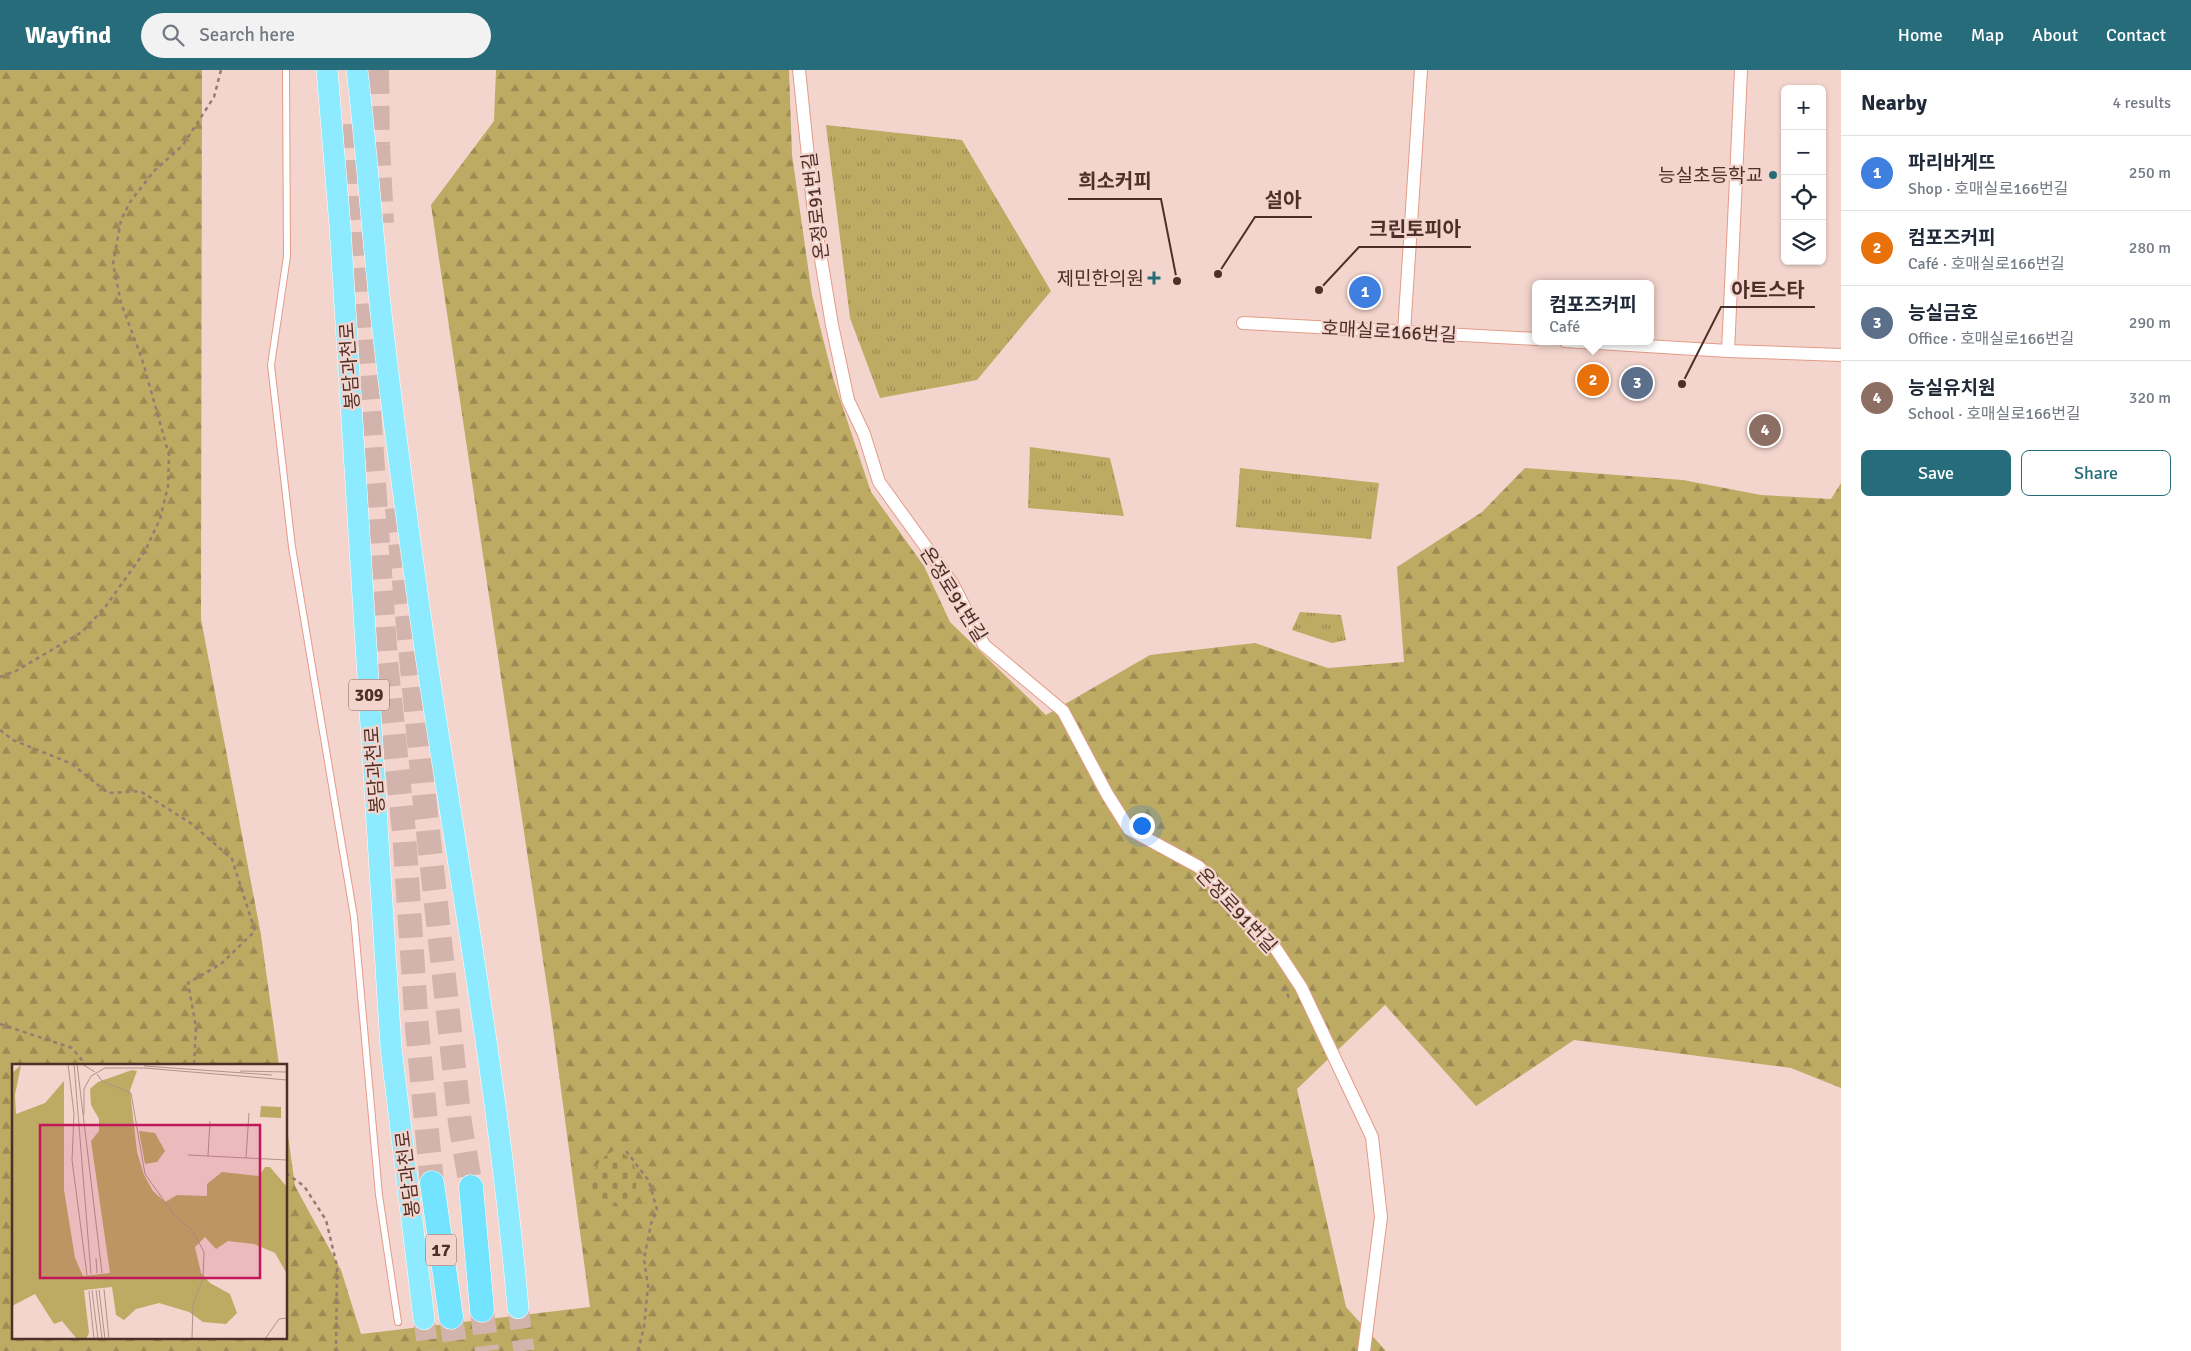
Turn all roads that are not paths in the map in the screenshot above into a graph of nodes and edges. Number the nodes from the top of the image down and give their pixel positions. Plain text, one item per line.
1 (286, 70) edge
2 (327, 70) edge
3 (357, 70) edge
4 (368, 70) edge
5 (799, 70) edge
6 (1421, 70) edge
7 (1742, 70) edge
8 (367, 153) junction
9 (1243, 323) dead end
10 (1404, 332) junction
11 (1532, 340) edge
12 (1630, 345) edge
13 (1728, 351) junction
14 (1841, 354) edge
15 (432, 1183) tunnel mouth
16 (471, 1188) tunnel mouth
17 (518, 1308) tunnel mouth
18 (482, 1310) tunnel mouth
19 (450, 1317) tunnel mouth
20 (424, 1319) tunnel mouth
21 (398, 1322) dead end
22 (1364, 1351) edge

1 - 21 lane
2 - 20 highway, 봉담과천로 / 309
3 - 8 highway, 봉담과천로
4 - 8 highway
5 - 22 street, 온정로91번길
6 - 10 street
7 - 13 street
8 - 17 highway, 봉담과천로
9 - 10 street, 호매실로166번길
10 - 11 street, 호매실로166번길
12 - 13 street
13 - 14 street
15 - 19 highway, 17
16 - 18 highway, 17

